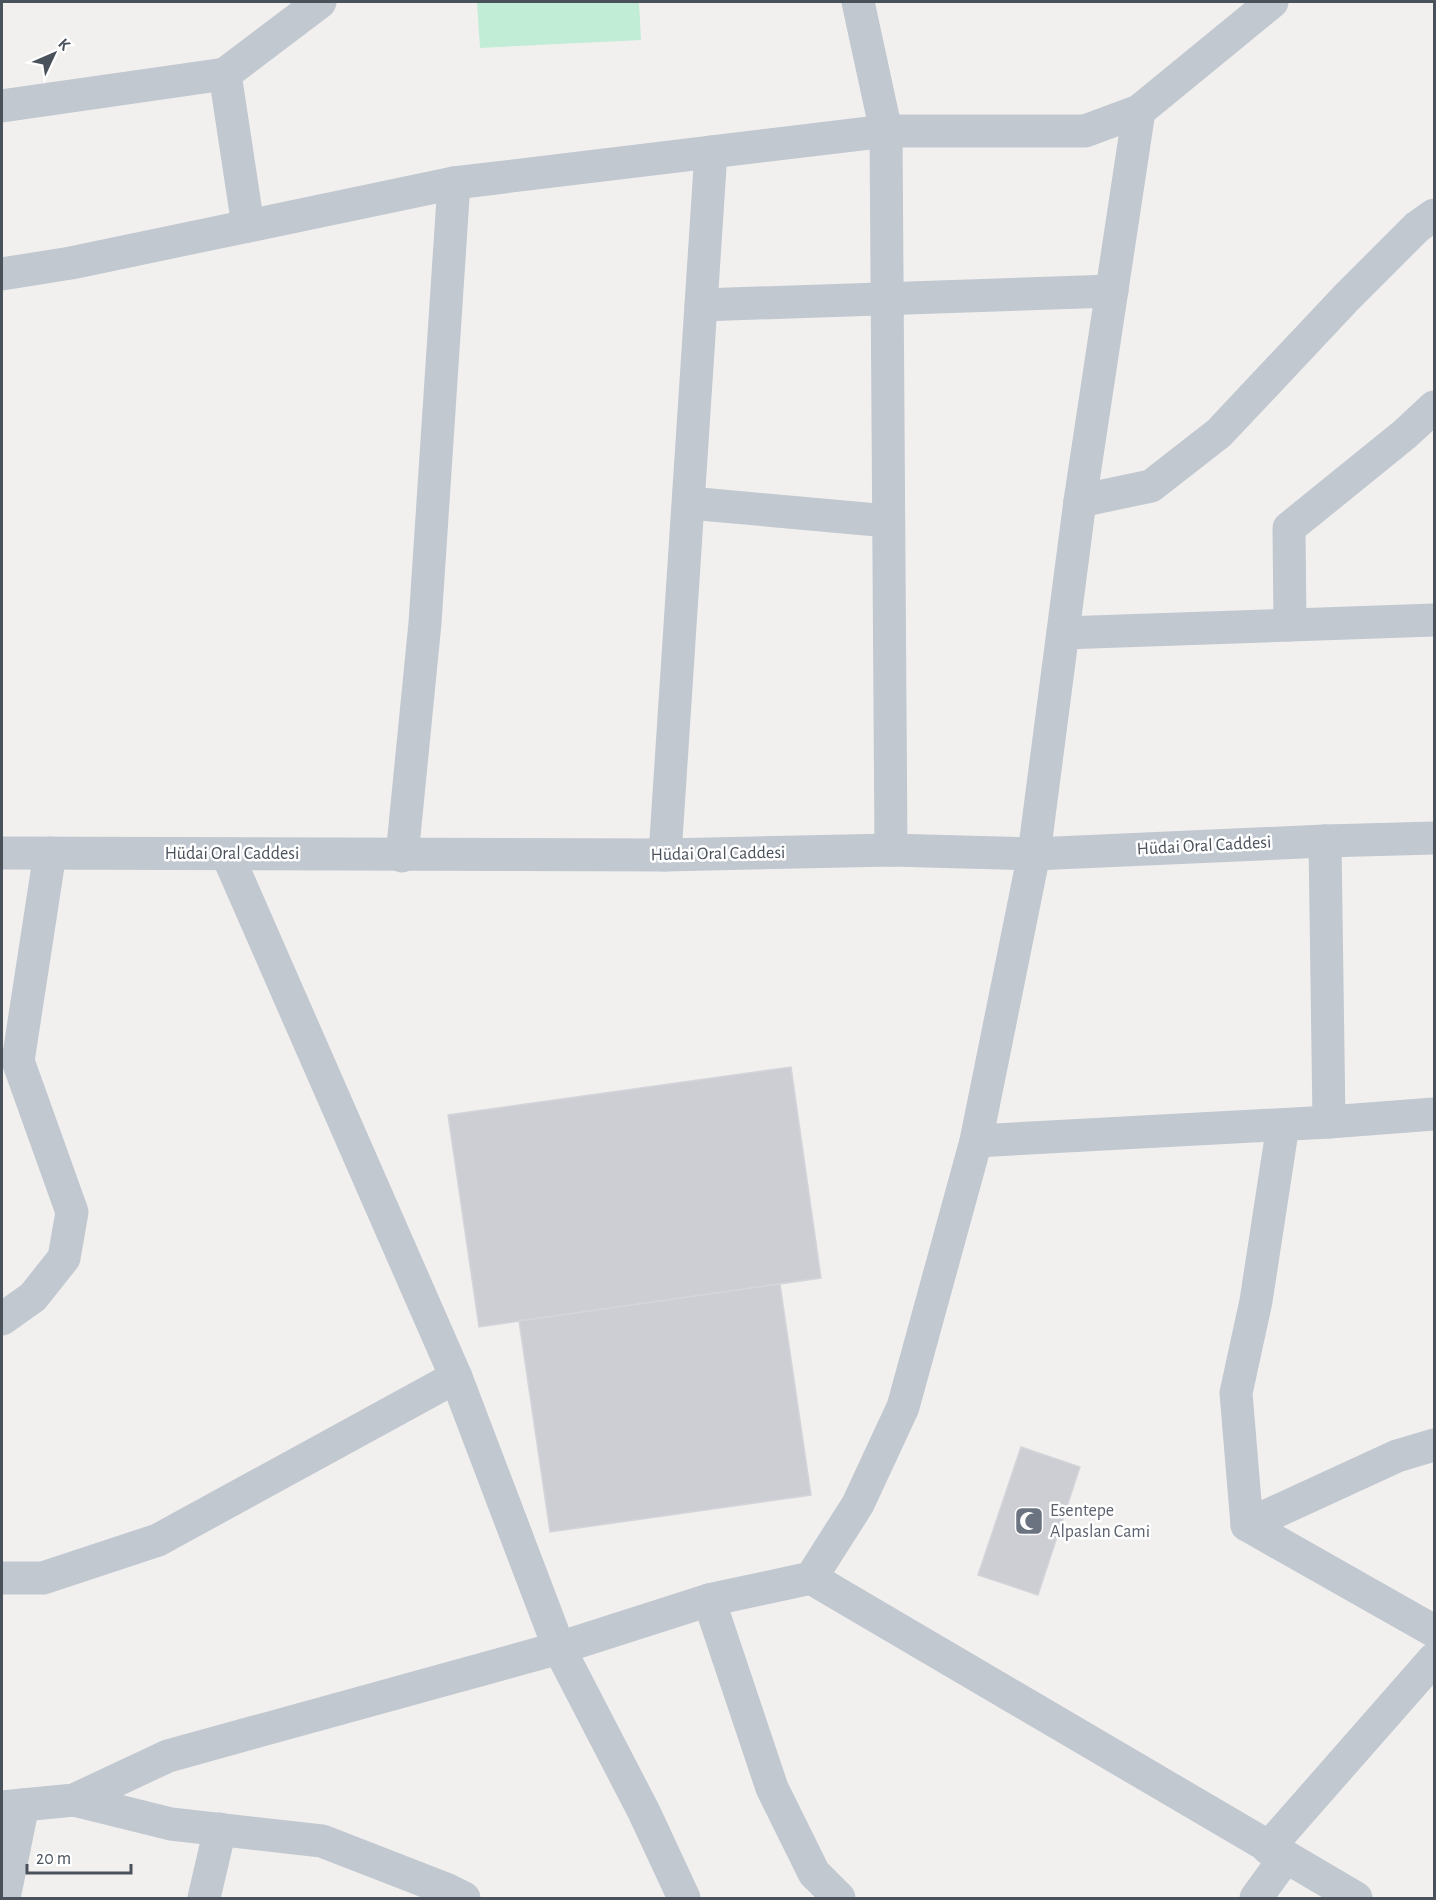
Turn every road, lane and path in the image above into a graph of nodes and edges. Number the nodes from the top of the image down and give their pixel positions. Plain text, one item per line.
1 (320, 2) edge
2 (858, 2) edge
3 (1272, 2) edge
4 (225, 74) junction
5 (2, 106) edge
6 (1139, 111) junction
7 (886, 131) junction
8 (711, 152) junction
9 (454, 183) junction
10 (1434, 215) edge
11 (248, 226) junction
12 (2, 274) edge
13 (1112, 291) junction
14 (887, 299) junction
15 (701, 305) junction
16 (1434, 407) edge
17 (1080, 501) junction
18 (690, 503) junction
19 (888, 520) junction
20 (1434, 621) edge
21 (1290, 625) junction
22 (1063, 633) junction
23 (1434, 838) edge
24 (1325, 841) junction
25 (891, 850) junction
26 (2, 853) edge
27 (50, 853) junction
28 (227, 854) junction
29 (1034, 854) junction
30 (402, 855) junction
31 (665, 855) junction
32 (10, 1061) edge
33 (1434, 1114) edge
34 (1329, 1122) junction
35 (1283, 1125) junction
36 (976, 1142) junction
37 (2, 1319) edge
38 (456, 1377) junction
39 (1434, 1446) edge
40 (1247, 1525) junction
41 (2, 1578) edge
42 (811, 1578) junction
43 (710, 1600) junction
44 (1434, 1631) edge
45 (559, 1648) junction
46 (1434, 1659) edge
47 (74, 1800) junction
48 (12, 1806) edge
49 (220, 1829) junction
50 (1277, 1853) junction
51 (453, 1896) edge
52 (4, 1899) edge
53 (204, 1899) edge
54 (684, 1899) edge
55 (839, 1899) edge
56 (1256, 1899) edge
57 (1356, 1899) edge

1 - 4 street
2 - 7 street
3 - 6 street
4 - 5 street
4 - 11 street
6 - 7 street
6 - 13 street
7 - 8 street
7 - 14 street
8 - 9 street
8 - 15 street
9 - 11 street
9 - 30 street
10 - 17 street
11 - 12 street
13 - 14 street
13 - 17 street
14 - 15 street
14 - 19 street
15 - 18 street
16 - 21 street
17 - 22 street
18 - 19 street
18 - 31 street
19 - 25 street
20 - 21 street
21 - 22 street
22 - 29 street
23 - 24 street, Hüdai Oral Caddesi
24 - 29 street, Hüdai Oral Caddesi
24 - 34 street
25 - 29 street, Hüdai Oral Caddesi
25 - 31 street, Hüdai Oral Caddesi
26 - 27 street, Hüdai Oral Caddesi
27 - 28 street, Hüdai Oral Caddesi
27 - 32 street
28 - 30 street, Hüdai Oral Caddesi
28 - 38 street
29 - 36 street
30 - 31 street, Hüdai Oral Caddesi
32 - 37 street
33 - 34 street
34 - 35 street
35 - 36 street
35 - 40 street
36 - 42 street
38 - 41 street
38 - 45 street
39 - 40 street
40 - 44 street
42 - 43 street
42 - 50 street
43 - 45 street
43 - 55 street
45 - 47 street
45 - 54 street
46 - 50 street
47 - 48 street
47 - 49 street
48 - 52 street
49 - 51 street
49 - 53 street
50 - 56 street
50 - 57 street

